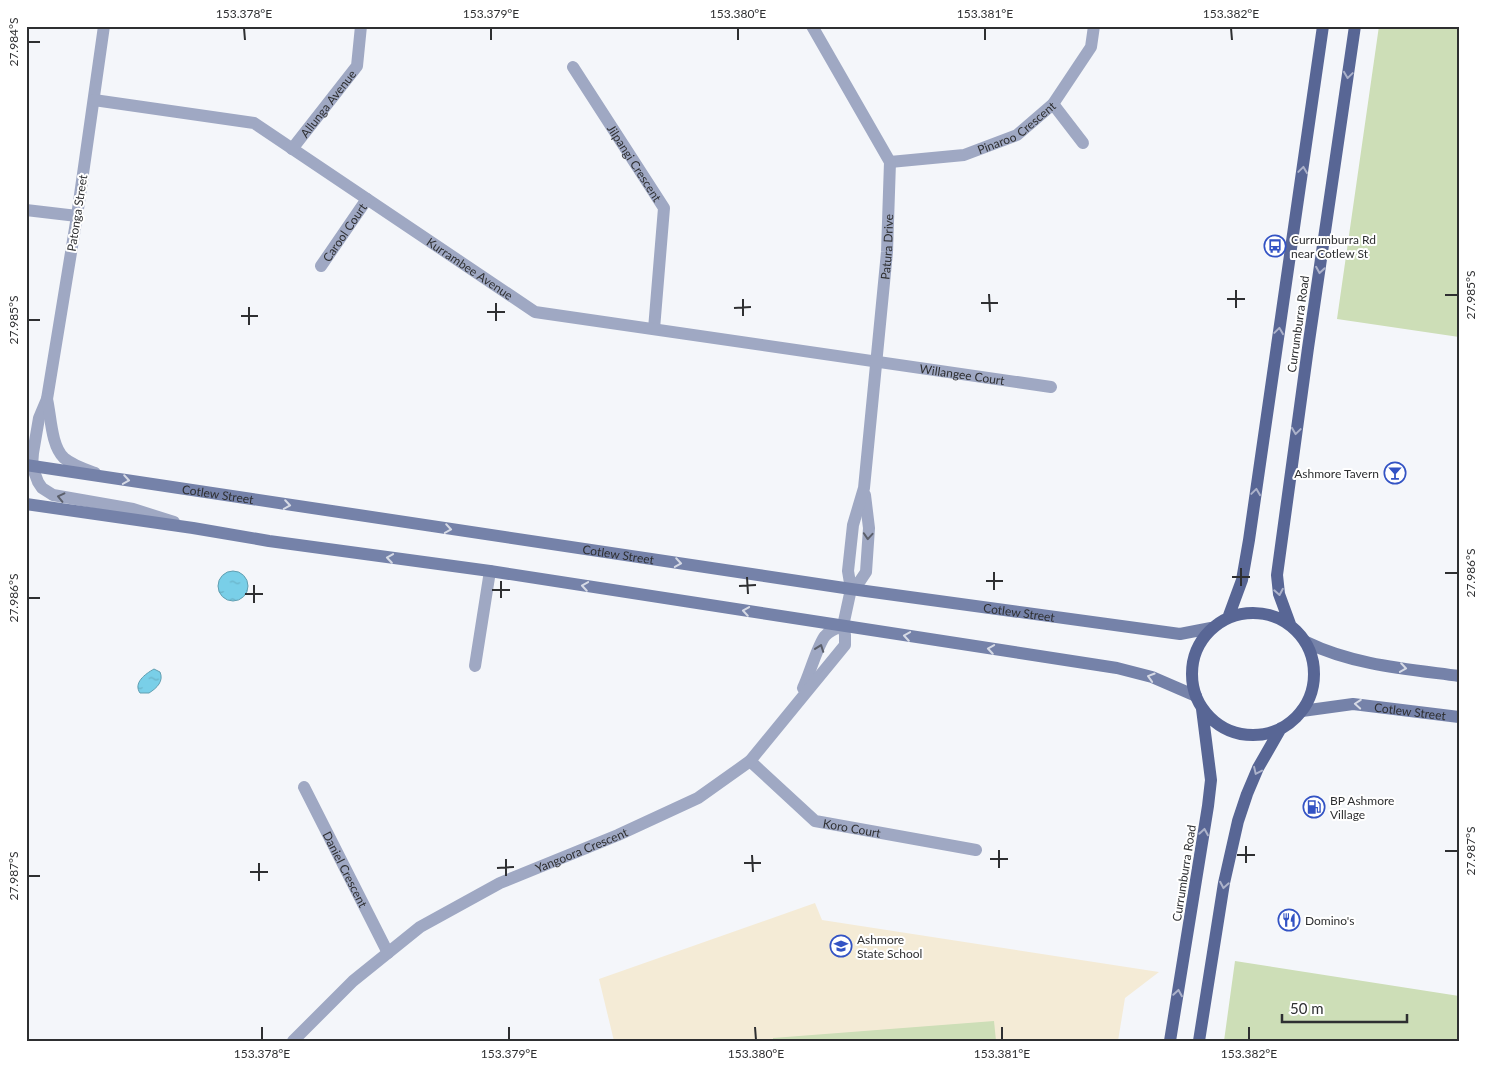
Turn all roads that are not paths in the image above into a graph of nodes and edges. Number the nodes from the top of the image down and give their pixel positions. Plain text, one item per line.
1 (104, 26) edge
2 (361, 26) edge
3 (812, 26) edge
4 (1094, 26) edge
5 (1323, 26) edge
6 (1355, 26) edge
7 (573, 67) dead end
8 (94, 100) junction
9 (1053, 104) junction
10 (1083, 143) dead end
11 (292, 148) junction
12 (890, 162) junction
13 (367, 199) junction
14 (26, 210) edge
15 (77, 216) junction
16 (321, 266) dead end
17 (654, 329) junction
18 (876, 360) junction
19 (1051, 387) dead end
20 (47, 399) junction
21 (29, 465) edge
22 (103, 477) junction
23 (864, 488) junction
24 (26, 504) edge
25 (193, 528) junction
26 (490, 571) junction
27 (851, 590) junction
28 (1228, 618) junction
29 (1290, 624) junction
30 (843, 626) junction
31 (1211, 628) junction
32 (1306, 642) junction
33 (475, 666) dead end
34 (1459, 676) edge
35 (1196, 696) junction
36 (793, 709) junction
37 (1202, 709) junction
38 (1302, 711) junction
39 (1459, 717) edge
40 (1281, 728) junction
41 (750, 761) junction
42 (304, 787) dead end
43 (976, 850) dead end
44 (388, 953) junction
45 (293, 1041) edge
46 (1170, 1041) edge
47 (1199, 1041) edge

1 - 8 street, Patonga Street
2 - 11 street, Allunga Avenue
3 - 12 street
4 - 9 street, Pinaroo Crescent
28 -> 5 main road, Currumburra Road
6 -> 29 main road, Currumburra Road
7 - 17 street, Jilpangi Crescent
8 - 11 street, Kurrambee Avenue
8 - 15 street, Patonga Street
9 - 10 street
9 - 12 street, Pinaroo Crescent
11 - 13 street, Kurrambee Avenue
12 - 18 street, Patura Drive
13 - 16 street, Carool Court
13 - 17 street, Kurrambee Avenue
14 - 15 street
15 - 20 street, Patonga Street
17 - 18 street, Kurrambee Avenue
18 - 19 street, Willangee Court
18 - 23 street, Patura Drive
20 - 21 street, Patonga Street
20 - 22 street, Patonga Street
21 - 22 main road, Cotlew Street
25 -> 21 street
22 -> 27 main road, Cotlew Street
23 - 27 street, Patura Drive
23 -> 27 street, Patura Drive
24 - 25 main road
26 -> 25 main road
30 -> 26 main road
26 - 33 street
27 - 30 street, Patura Drive
27 - 31 main road, Cotlew Street
28 - 29 main road
28 - 31 main road
29 - 32 main road
35 -> 30 main road
36 -> 30 street, Yangoora Crescent
30 - 36 street, Yangoora Crescent
31 - 35 main road
32 -> 34 main road
32 - 38 main road
35 - 37 main road
36 - 41 street, Yangoora Crescent
37 - 40 main road
46 -> 37 main road, Currumburra Road
39 -> 38 main road, Cotlew Street
38 - 40 main road
40 -> 47 main road
41 - 43 street, Koro Court
41 - 44 street, Yangoora Crescent
42 - 44 street, Daniel Crescent
44 - 45 street, Yangoora Crescent

